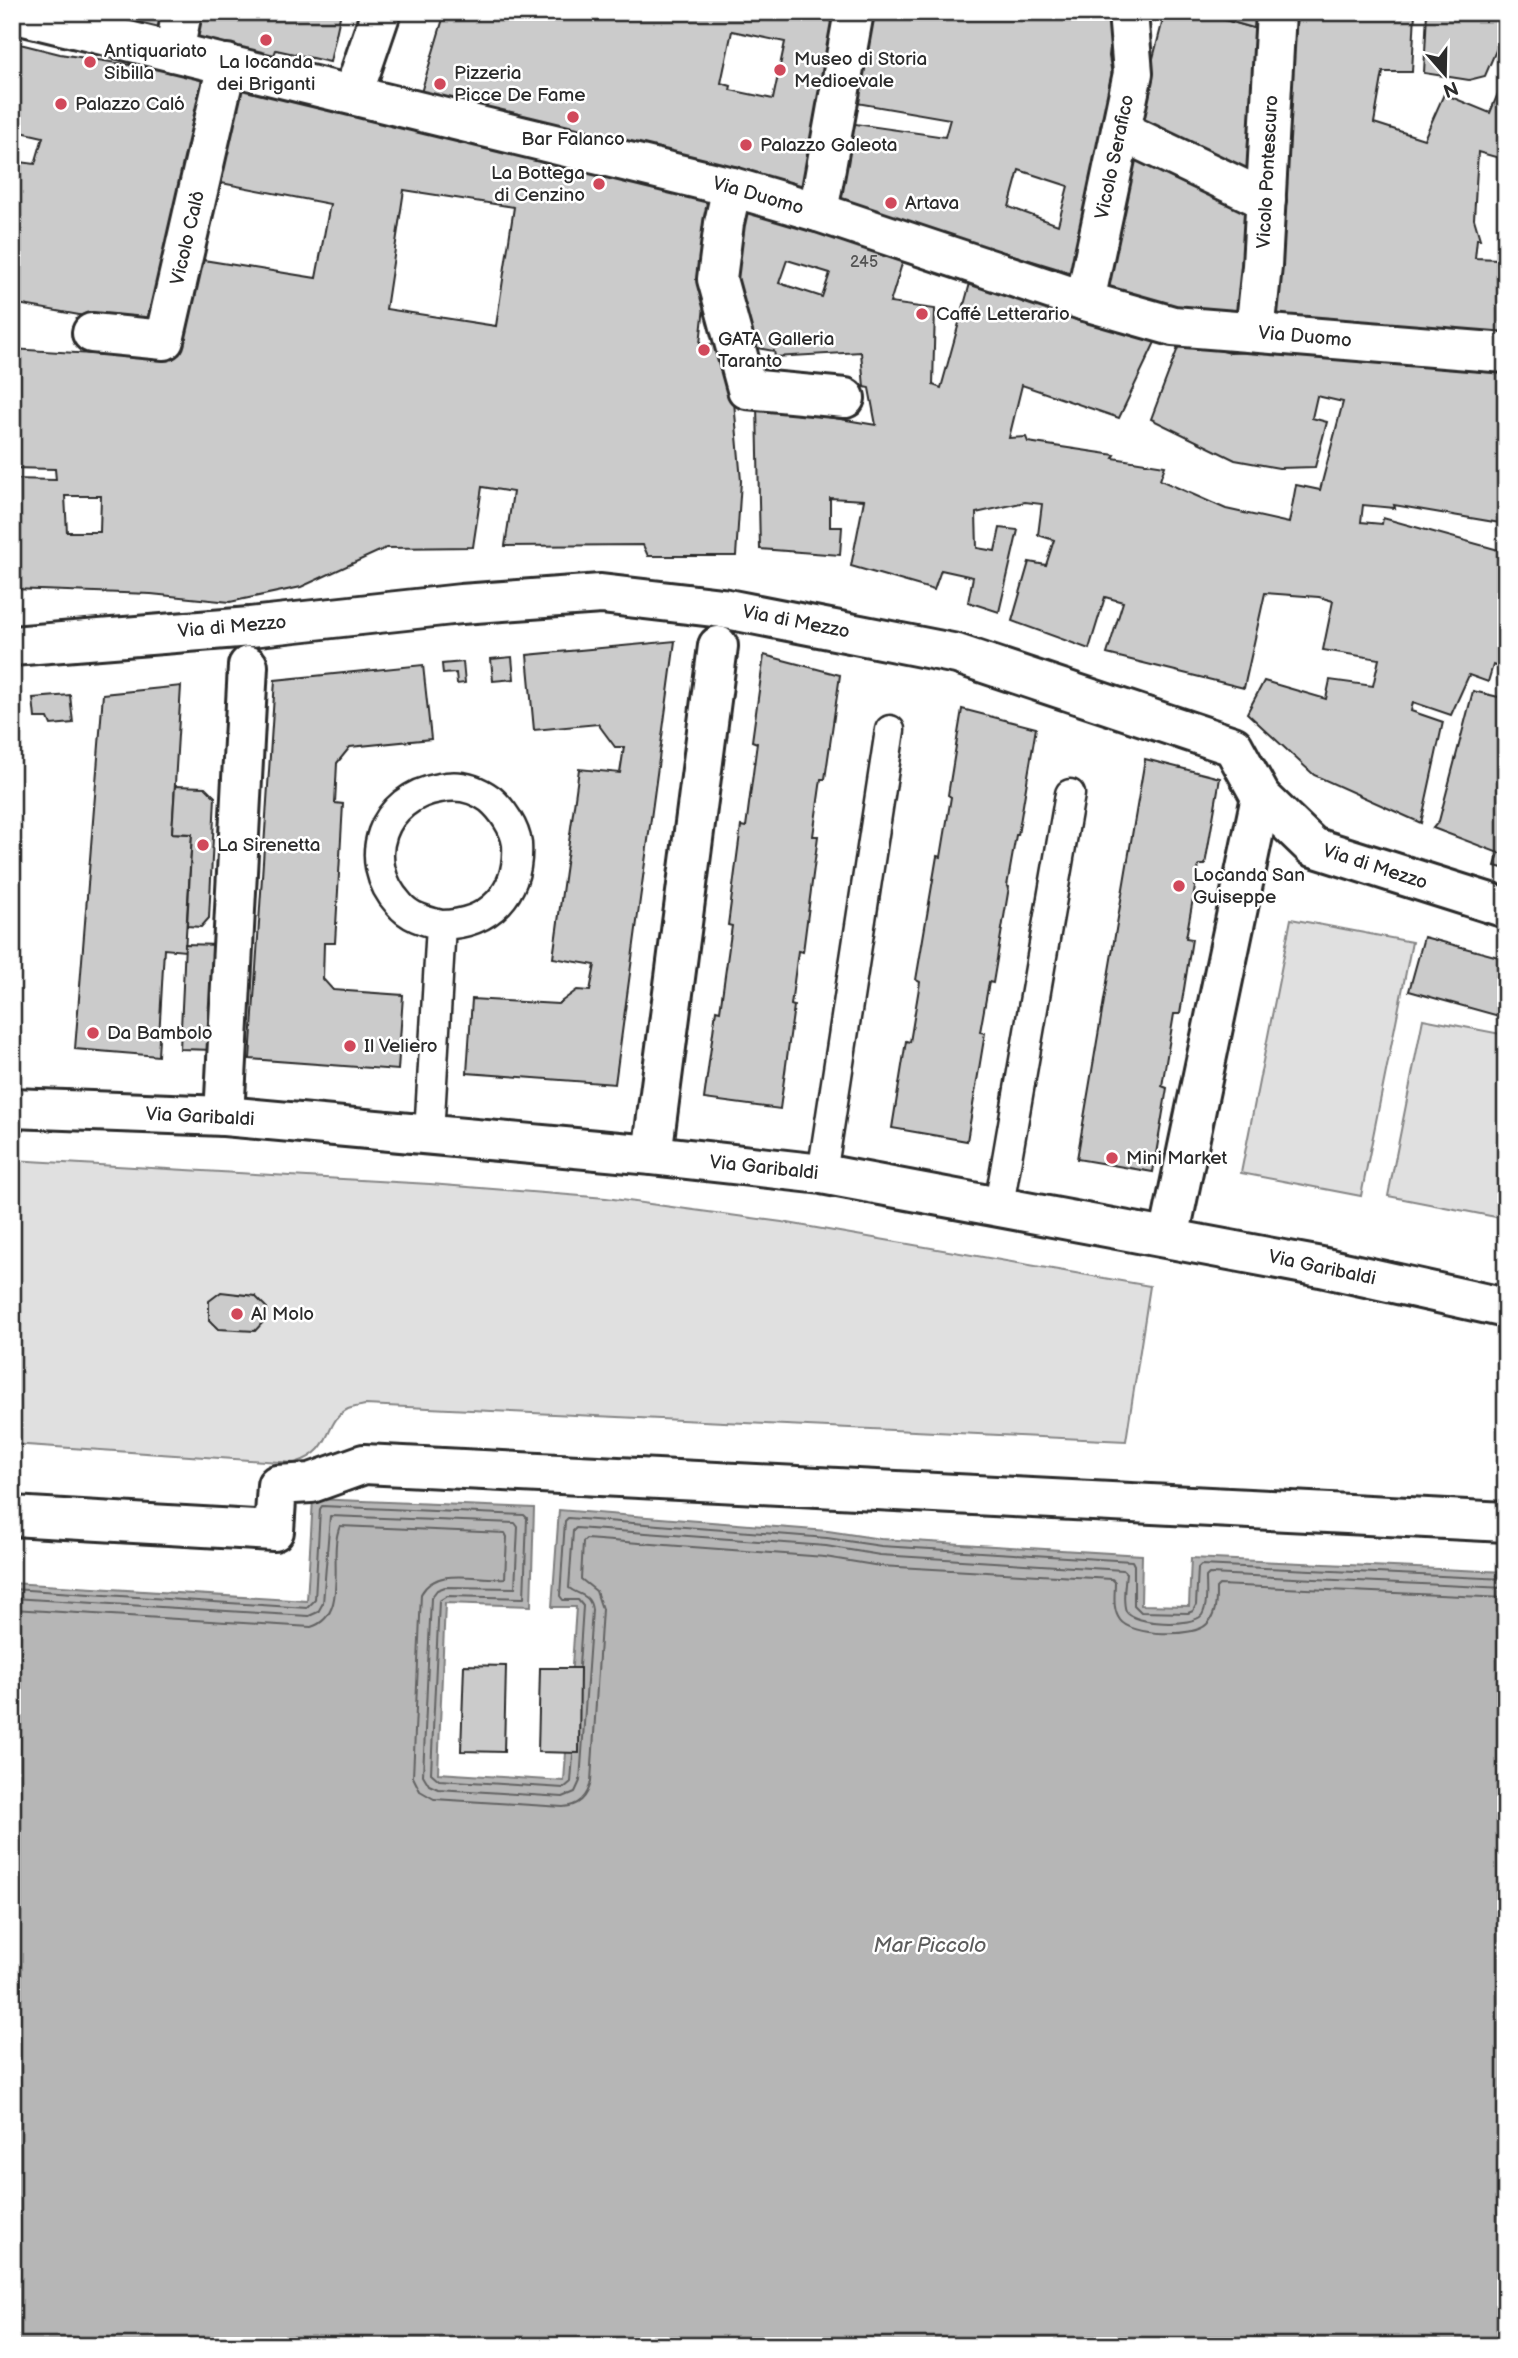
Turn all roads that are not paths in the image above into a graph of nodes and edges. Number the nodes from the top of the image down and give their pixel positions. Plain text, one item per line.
1 (182, 12) edge
2 (381, 12) edge
3 (853, 12) edge
4 (1128, 12) edge
5 (1276, 12) edge
6 (12, 13) edge
7 (174, 51) junction
8 (227, 65) junction
9 (353, 94) junction
10 (1121, 131) junction
11 (732, 187) junction
12 (1266, 200) junction
13 (818, 212) junction
14 (1085, 301) junction
15 (1255, 332) junction
16 (92, 333) dead end
17 (1506, 353) edge
18 (845, 398) dead end
19 (12, 646) edge
20 (718, 646) dead end
21 (248, 666) dead end
22 (890, 730) dead end
23 (1070, 794) dead end
24 (1261, 797) junction
25 (1506, 908) edge
26 (441, 925) junction
27 (12, 1108) edge
28 (224, 1116) junction
29 (429, 1135) junction
30 (652, 1155) junction
31 (822, 1174) junction
32 (999, 1205) junction
33 (1169, 1238) junction
34 (1506, 1308) edge
35 (12, 1516) edge
36 (1506, 1522) edge

1 - 7 street
2 - 9 street
3 - 13 street
4 - 10 street, Vicolo Serafico
5 - 12 street, Vicolo Pontescuro
6 - 7 street, Via Duomo
7 - 8 street, Via Duomo
8 - 9 street, Via Duomo
8 - 16 street, Vicolo Calò
9 - 11 street, Via Duomo
10 - 12 street
10 - 14 street, Vicolo Serafico
11 - 13 street, Via Duomo
11 - 18 street
12 - 15 street, Vicolo Pontescuro
13 - 14 street, Via Duomo
14 - 15 street, Via Duomo
15 - 17 street, Via Duomo
19 - 24 street, Via di Mezzo
20 - 30 street
21 - 28 street
22 - 31 lane
23 - 32 lane
24 - 25 street, Via di Mezzo
24 - 33 street
26 - 26 lane
26 - 29 lane
27 - 28 street, Via Garibaldi
28 - 29 street, Via Garibaldi
29 - 30 street, Via Garibaldi
30 - 31 street, Via Garibaldi
31 - 32 street, Via Garibaldi
32 - 33 street, Via Garibaldi
33 - 34 street, Via Garibaldi
35 - 36 street

